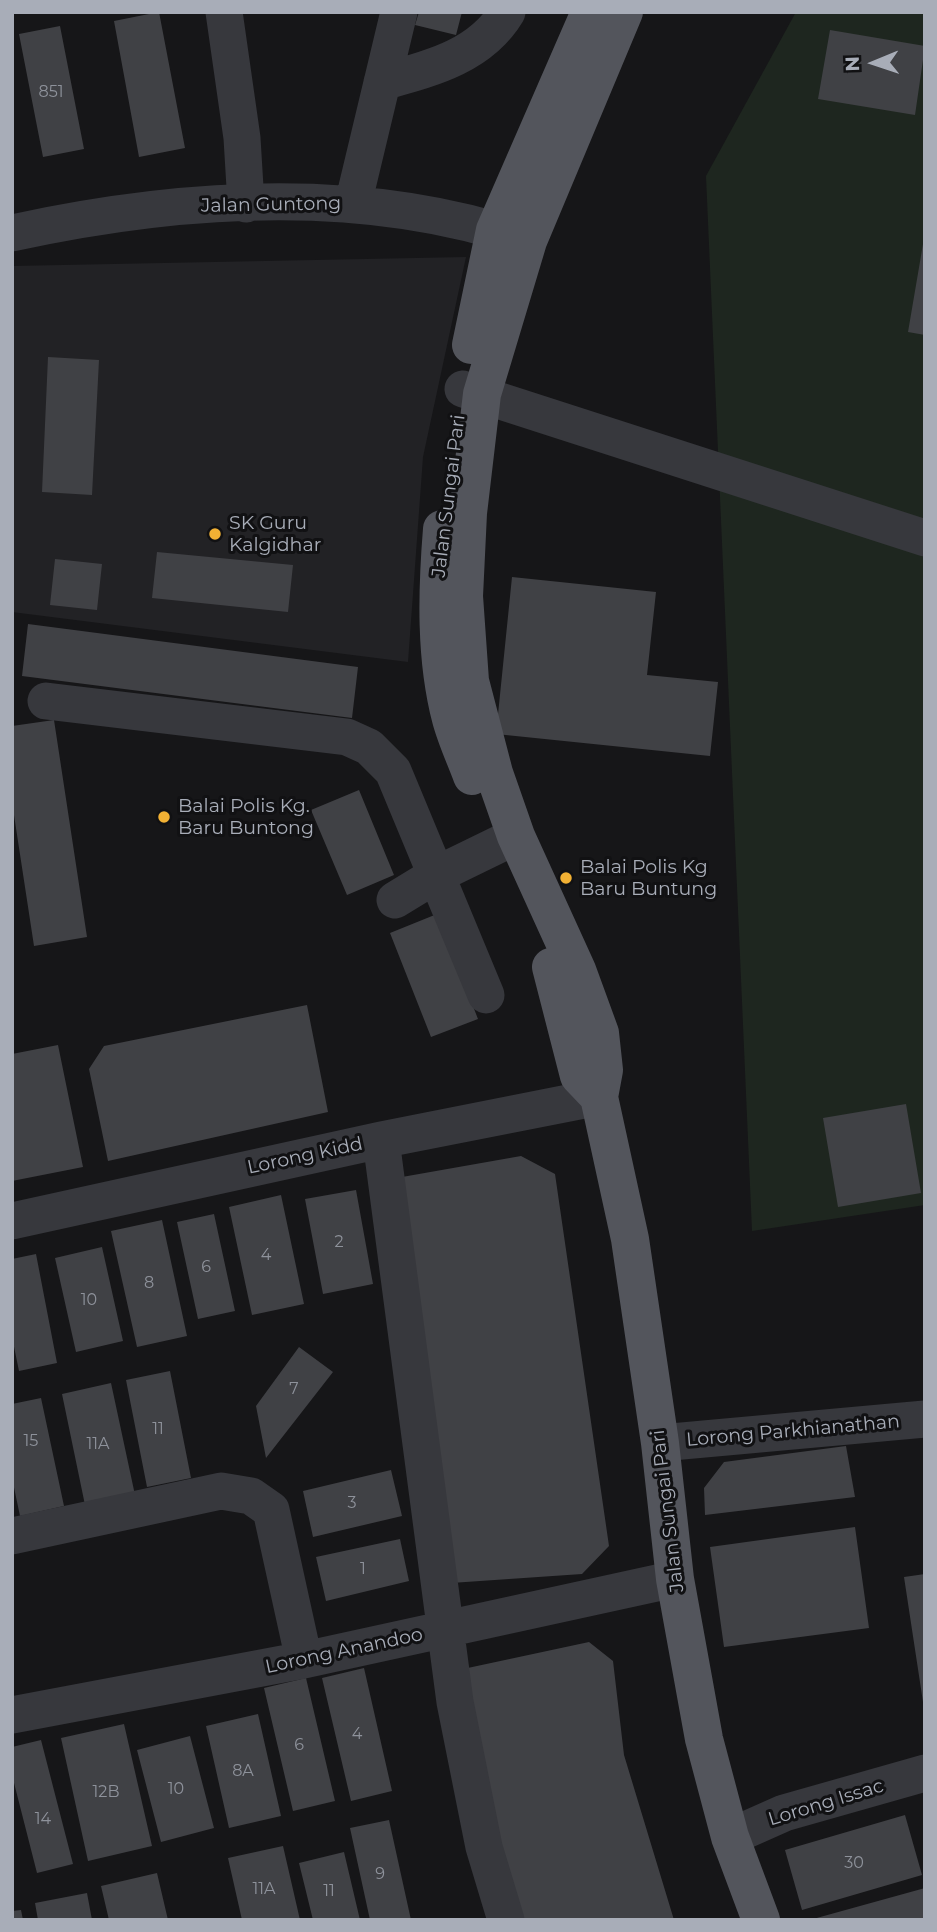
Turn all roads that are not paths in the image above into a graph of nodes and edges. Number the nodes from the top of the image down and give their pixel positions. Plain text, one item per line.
1 (224, 12) edge
2 (399, 12) edge
3 (507, 12) edge
4 (590, 12) edge
5 (624, 12) edge
6 (382, 82) junction
7 (246, 204) junction
8 (353, 204) junction
9 (12, 233) edge
10 (511, 235) junction
11 (472, 392) junction
12 (925, 538) edge
13 (46, 701) dead end
14 (507, 841) junction
15 (436, 875) junction
16 (394, 900) dead end
17 (486, 995) dead end
18 (599, 1097) junction
19 (380, 1140) junction
20 (12, 1221) edge
21 (925, 1419) edge
22 (660, 1443) junction
23 (12, 1536) edge
24 (675, 1579) junction
25 (444, 1630) junction
26 (304, 1660) junction
27 (12, 1715) edge
28 (925, 1773) edge
29 (730, 1837) junction
30 (506, 1920) edge
31 (761, 1920) edge

1 - 7 street
2 - 6 street
3 - 6 street
4 - 10 main road, Jalan Sungai Pari
5 - 10 main road, Jalan Sungai Pari
6 - 8 street
7 - 8 street, Jalan Guntong
7 - 9 street, Jalan Guntong
8 - 10 street, Jalan Guntong
10 - 11 main road, Jalan Sungai Pari
11 - 12 street
11 - 14 main road, Jalan Sungai Pari
13 - 15 street
14 - 15 street
14 - 18 main road, Jalan Sungai Pari
15 - 16 street
15 - 17 street
18 - 19 street, Lorong Kidd
18 - 22 main road, Jalan Sungai Pari
19 - 20 street, Lorong Kidd
19 - 25 street
21 - 22 street, Lorong Parkhianathan
22 - 24 main road, Jalan Sungai Pari
23 - 26 street
24 - 25 street, Lorong Anandoo
24 - 29 main road, Jalan Sungai Pari
25 - 26 street, Lorong Anandoo
25 - 30 street
26 - 27 street, Lorong Anandoo
28 - 29 street, Lorong Issac
29 - 31 main road, Jalan Sungai Pari

